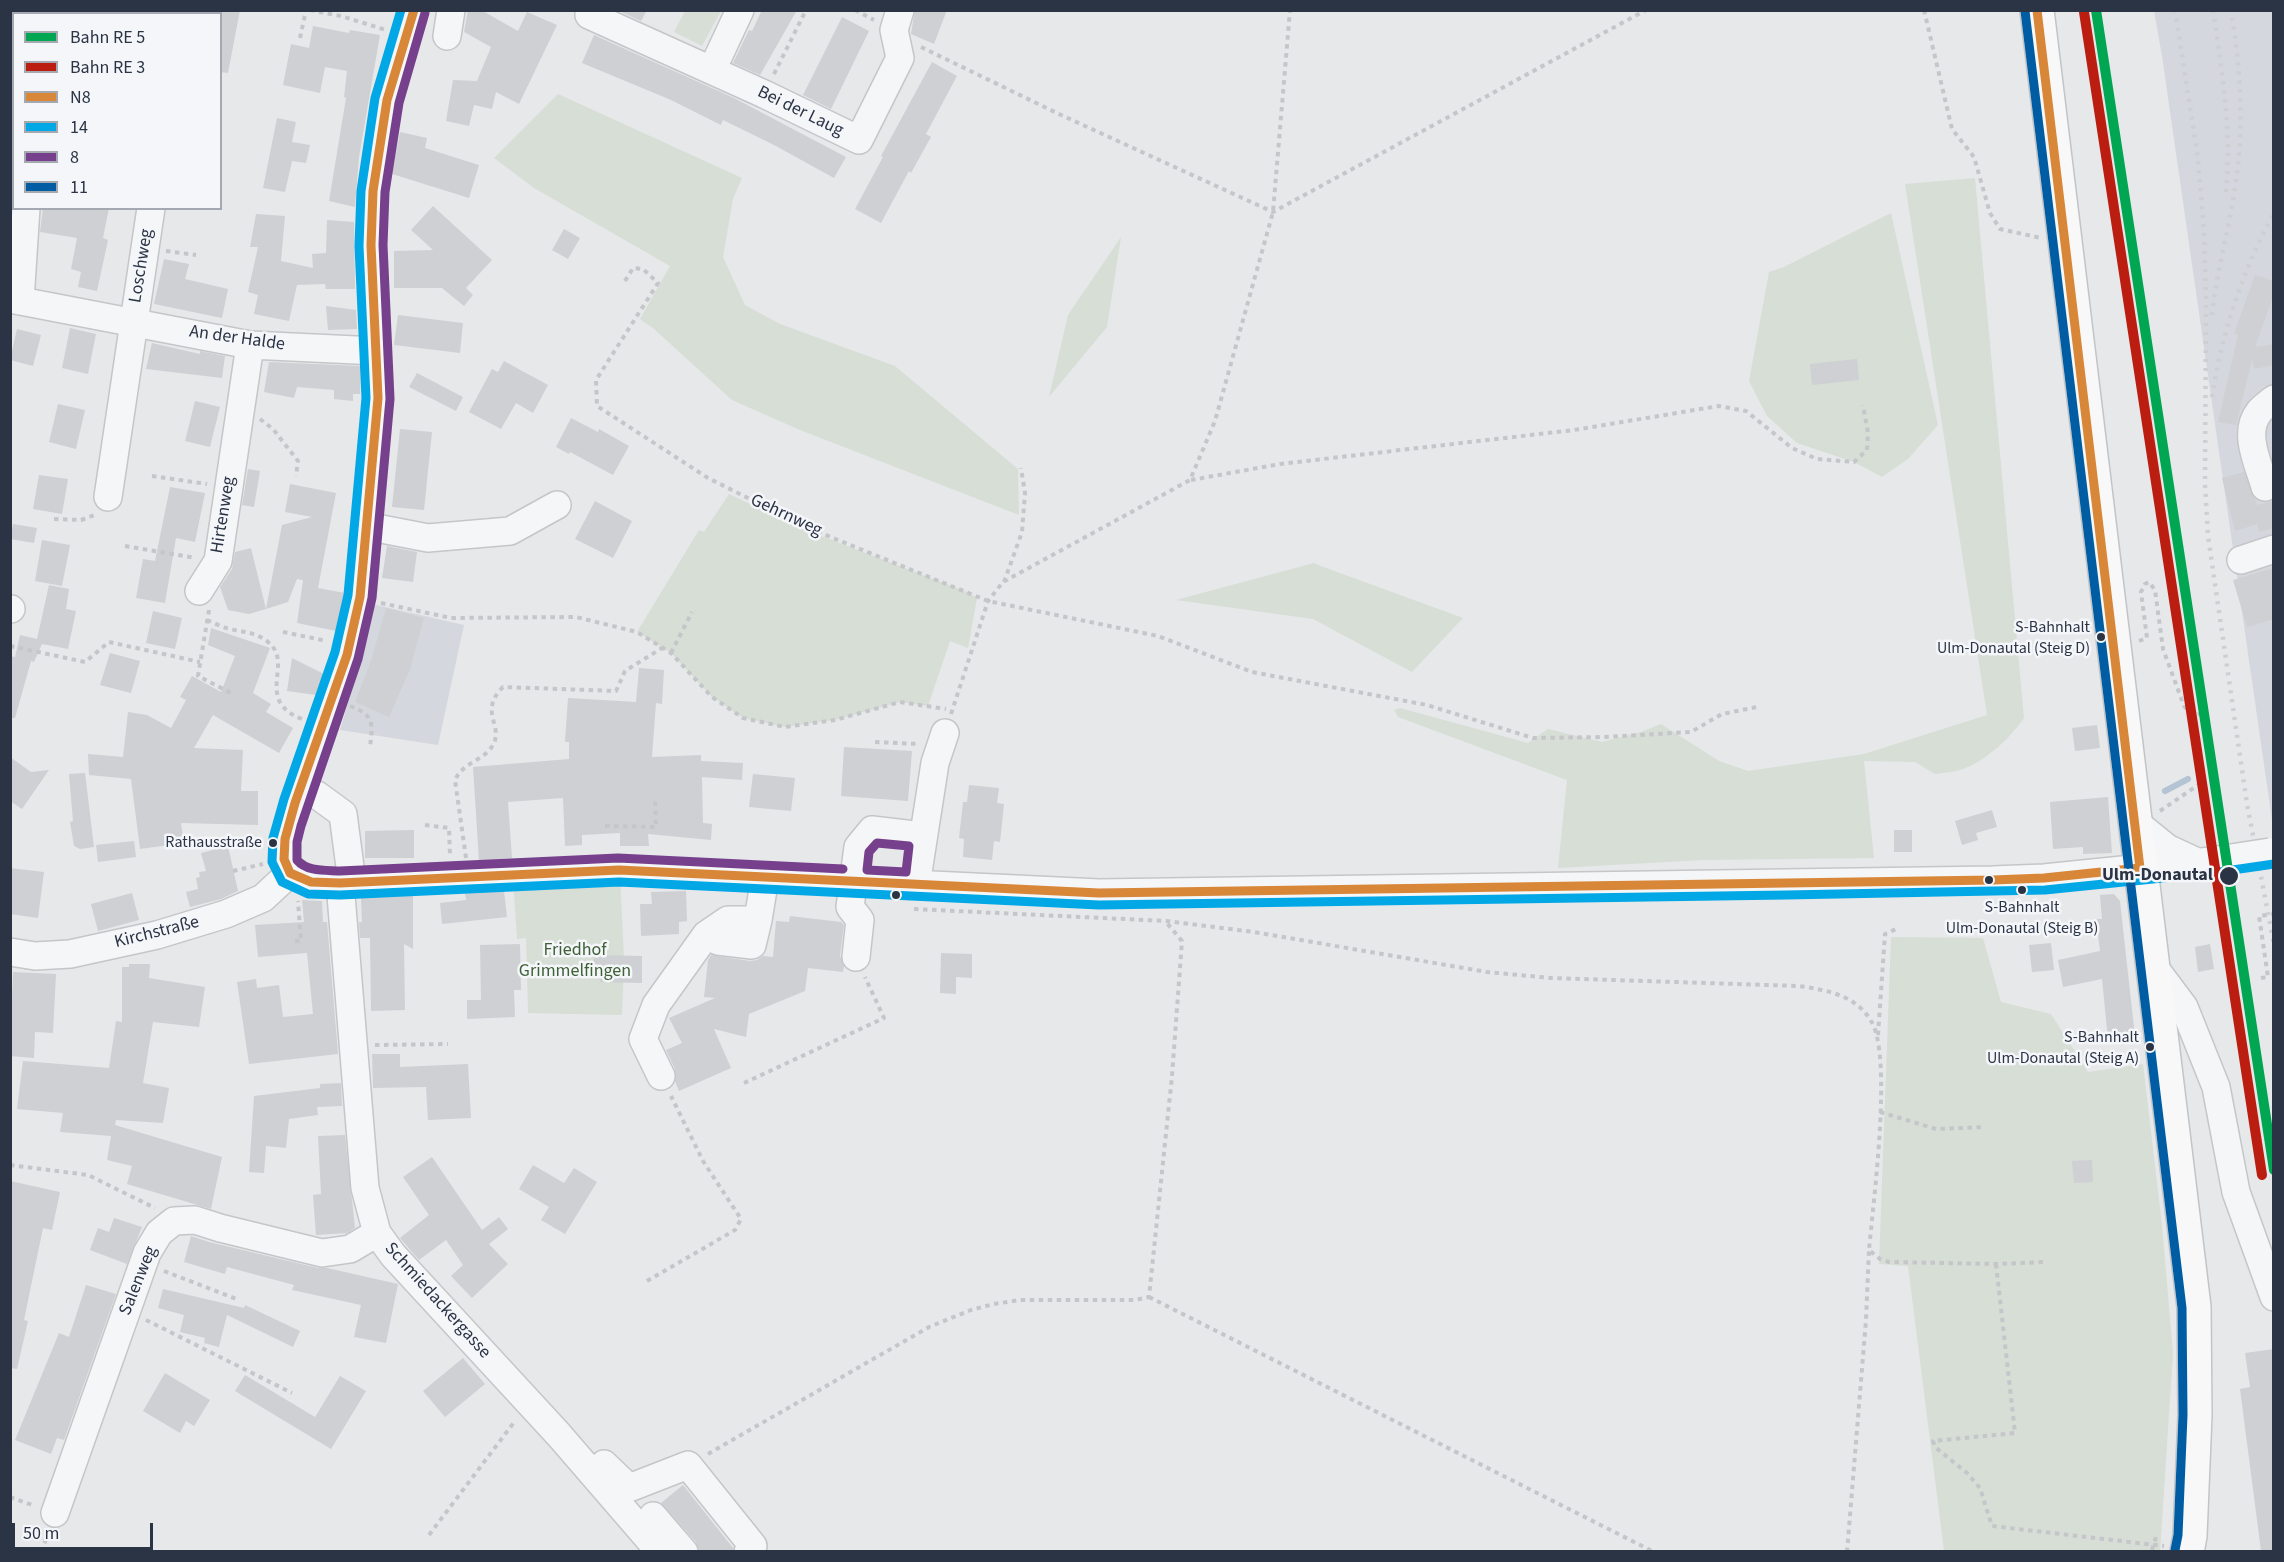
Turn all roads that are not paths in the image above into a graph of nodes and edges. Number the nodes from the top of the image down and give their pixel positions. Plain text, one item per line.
1 (414, 10) edge
2 (591, 10) edge
3 (740, 10) edge
4 (2037, 10) edge
5 (898, 23) edge
6 (712, 70) junction
7 (26, 210) edge
8 (151, 210) edge
9 (15, 300) edge
10 (133, 323) junction
11 (250, 345) junction
12 (377, 351) junction
13 (2274, 399) edge
14 (2265, 487) dead end
15 (108, 498) road end
16 (557, 505) dead end
17 (366, 526) junction
18 (2274, 549) edge
19 (2241, 560) dead end
20 (199, 591) road end
21 (946, 730) road end
22 (300, 789) junction
23 (2147, 816) junction
24 (923, 836) junction
25 (2272, 852) edge
26 (2204, 861) junction
27 (2140, 868) junction
28 (295, 876) junction
29 (765, 877) junction
30 (854, 882) junction
31 (346, 883) junction
32 (916, 885) junction
33 (10, 952) edge
34 (855, 957) road end
35 (2154, 967) junction
36 (661, 1076) road end
37 (377, 1233) junction
38 (2274, 1298) edge
39 (559, 1435) junction
40 (629, 1488) junction
41 (55, 1513) dead end
42 (2181, 1550) edge
43 (660, 1551) edge
44 (684, 1551) edge
45 (748, 1551) edge

1 - 12 street
2 - 6 street, Bei der Laug
3 - 6 street
4 - 23 main road
5 - 6 street, Bei der Laug
7 - 9 street
8 - 10 street, Loschweg
9 - 10 street, An der Halde
10 - 11 street, An der Halde
10 - 15 street
11 - 12 street, An der Halde
11 - 20 street, Hirtenweg
12 - 17 street
13 - 14 street
16 - 17 street
17 - 22 street
18 - 19 street
21 - 24 street
22 - 28 street
22 - 31 street, Schmiedackergasse
23 - 26 street
23 - 27 main road
24 - 30 street
24 - 32 street
25 - 26 street, bridge
26 - 27 street
27 - 32 street
27 - 35 main road
28 - 31 street
28 - 33 street, Kirchstraße
29 - 30 street
29 - 31 street
29 - 36 street
30 - 32 street
30 - 34 street
31 - 37 street, Schmiedackergasse
35 - 38 street
35 - 42 main road
37 - 39 street, Schmiedackergasse
37 - 41 street, Salenweg
39 - 40 street
39 - 43 street, Schmiedackergasse
40 - 44 street
40 - 45 street

